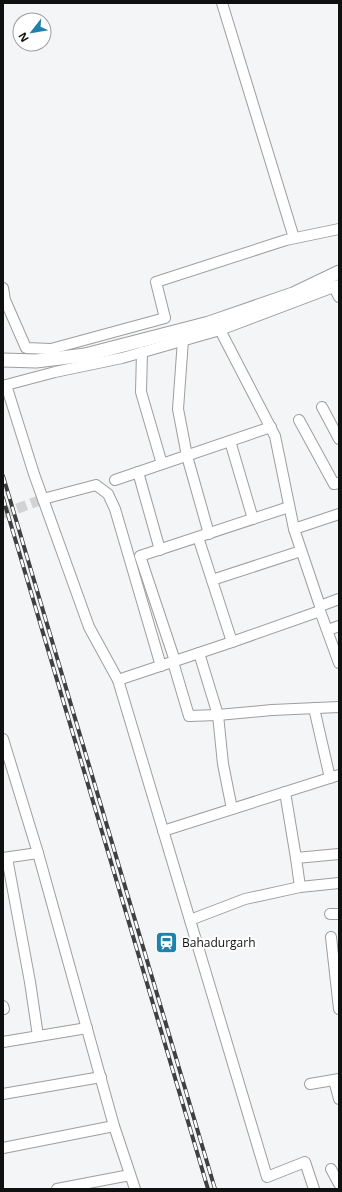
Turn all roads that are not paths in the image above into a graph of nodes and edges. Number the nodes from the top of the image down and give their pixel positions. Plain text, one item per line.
1 (222, 3) edge
2 (339, 228) edge
3 (294, 238) junction
4 (339, 272) edge
5 (336, 286) edge
6 (3, 288) edge
7 (339, 297) edge
8 (220, 330) junction
9 (183, 340) junction
10 (142, 352) junction
11 (3, 360) edge
12 (4, 380) edge
13 (322, 407) dead end
14 (300, 420) dead end
15 (271, 427) junction
16 (339, 439) edge
17 (230, 441) junction
18 (187, 456) junction
19 (162, 464) junction
20 (138, 472) junction
21 (116, 480) dead end
22 (339, 483) edge
23 (43, 499) junction
24 (289, 507) junction
25 (339, 514) edge
26 (253, 519) junction
27 (294, 529) junction
28 (209, 534) junction
29 (198, 537) junction
30 (160, 550) junction
31 (301, 551) junction
32 (212, 580) junction
33 (339, 599) edge
34 (320, 608) junction
35 (339, 626) edge
36 (328, 630) junction
37 (232, 642) junction
38 (199, 653) junction
39 (174, 661) junction
40 (339, 663) edge
41 (161, 666) junction
42 (118, 680) junction
43 (339, 707) edge
44 (314, 708) junction
45 (218, 715) junction
46 (3, 739) edge
47 (334, 777) edge
48 (285, 792) junction
49 (232, 809) junction
50 (164, 831) junction
51 (38, 854) junction
52 (339, 854) edge
53 (5, 858) edge
54 (296, 858) junction
55 (339, 883) edge
56 (300, 888) junction
57 (190, 920) junction
58 (331, 937) dead end
59 (337, 970) edge
60 (339, 1009) edge
61 (87, 1028) junction
62 (38, 1036) junction
63 (3, 1042) edge
64 (100, 1077) junction
65 (336, 1080) edge
66 (310, 1084) dead end
67 (3, 1094) edge
68 (339, 1099) edge
69 (114, 1126) junction
70 (3, 1148) edge
71 (331, 1169) dead end
72 (130, 1175) junction
73 (339, 1184) edge
74 (57, 1189) edge
75 (135, 1189) edge
76 (314, 1189) edge

1 - 3 street
2 - 3 street
3 - 6 street
4 - 11 main road
5 - 7 street
5 - 8 street
8 - 9 street
8 - 15 street
9 - 10 street
9 - 18 street
10 - 12 street
10 - 19 street
12 - 23 street
13 - 16 street
14 - 22 street
15 - 17 street
15 - 24 street
17 - 18 street
17 - 26 street
18 - 19 street
18 - 28 street
19 - 20 street
20 - 21 street
20 - 30 street
23 - 41 street
23 - 42 street
24 - 26 street
24 - 27 street
25 - 27 street
26 - 28 street
27 - 31 street
28 - 29 street
29 - 30 street
29 - 32 street
30 - 39 street
31 - 32 street
31 - 34 street
32 - 37 street
33 - 34 street
34 - 36 street
34 - 37 street
35 - 36 street
36 - 40 street
37 - 38 street
38 - 39 street
38 - 45 street
39 - 41 street
39 - 45 street
41 - 42 street
42 - 50 street
43 - 44 street
44 - 45 street
44 - 47 street
45 - 49 street
46 - 51 street
47 - 48 street
48 - 49 street
48 - 54 street
49 - 50 street
50 - 57 street
51 - 53 street
51 - 61 street
52 - 54 street
53 - 62 street
54 - 56 street
55 - 56 street
56 - 57 street
57 - 76 street
58 - 59 street
59 - 60 street
61 - 62 street
61 - 64 street
62 - 63 street
64 - 67 street
64 - 69 street
65 - 66 street
65 - 68 street
69 - 70 street
69 - 72 street
71 - 73 street
72 - 74 street
72 - 75 street

